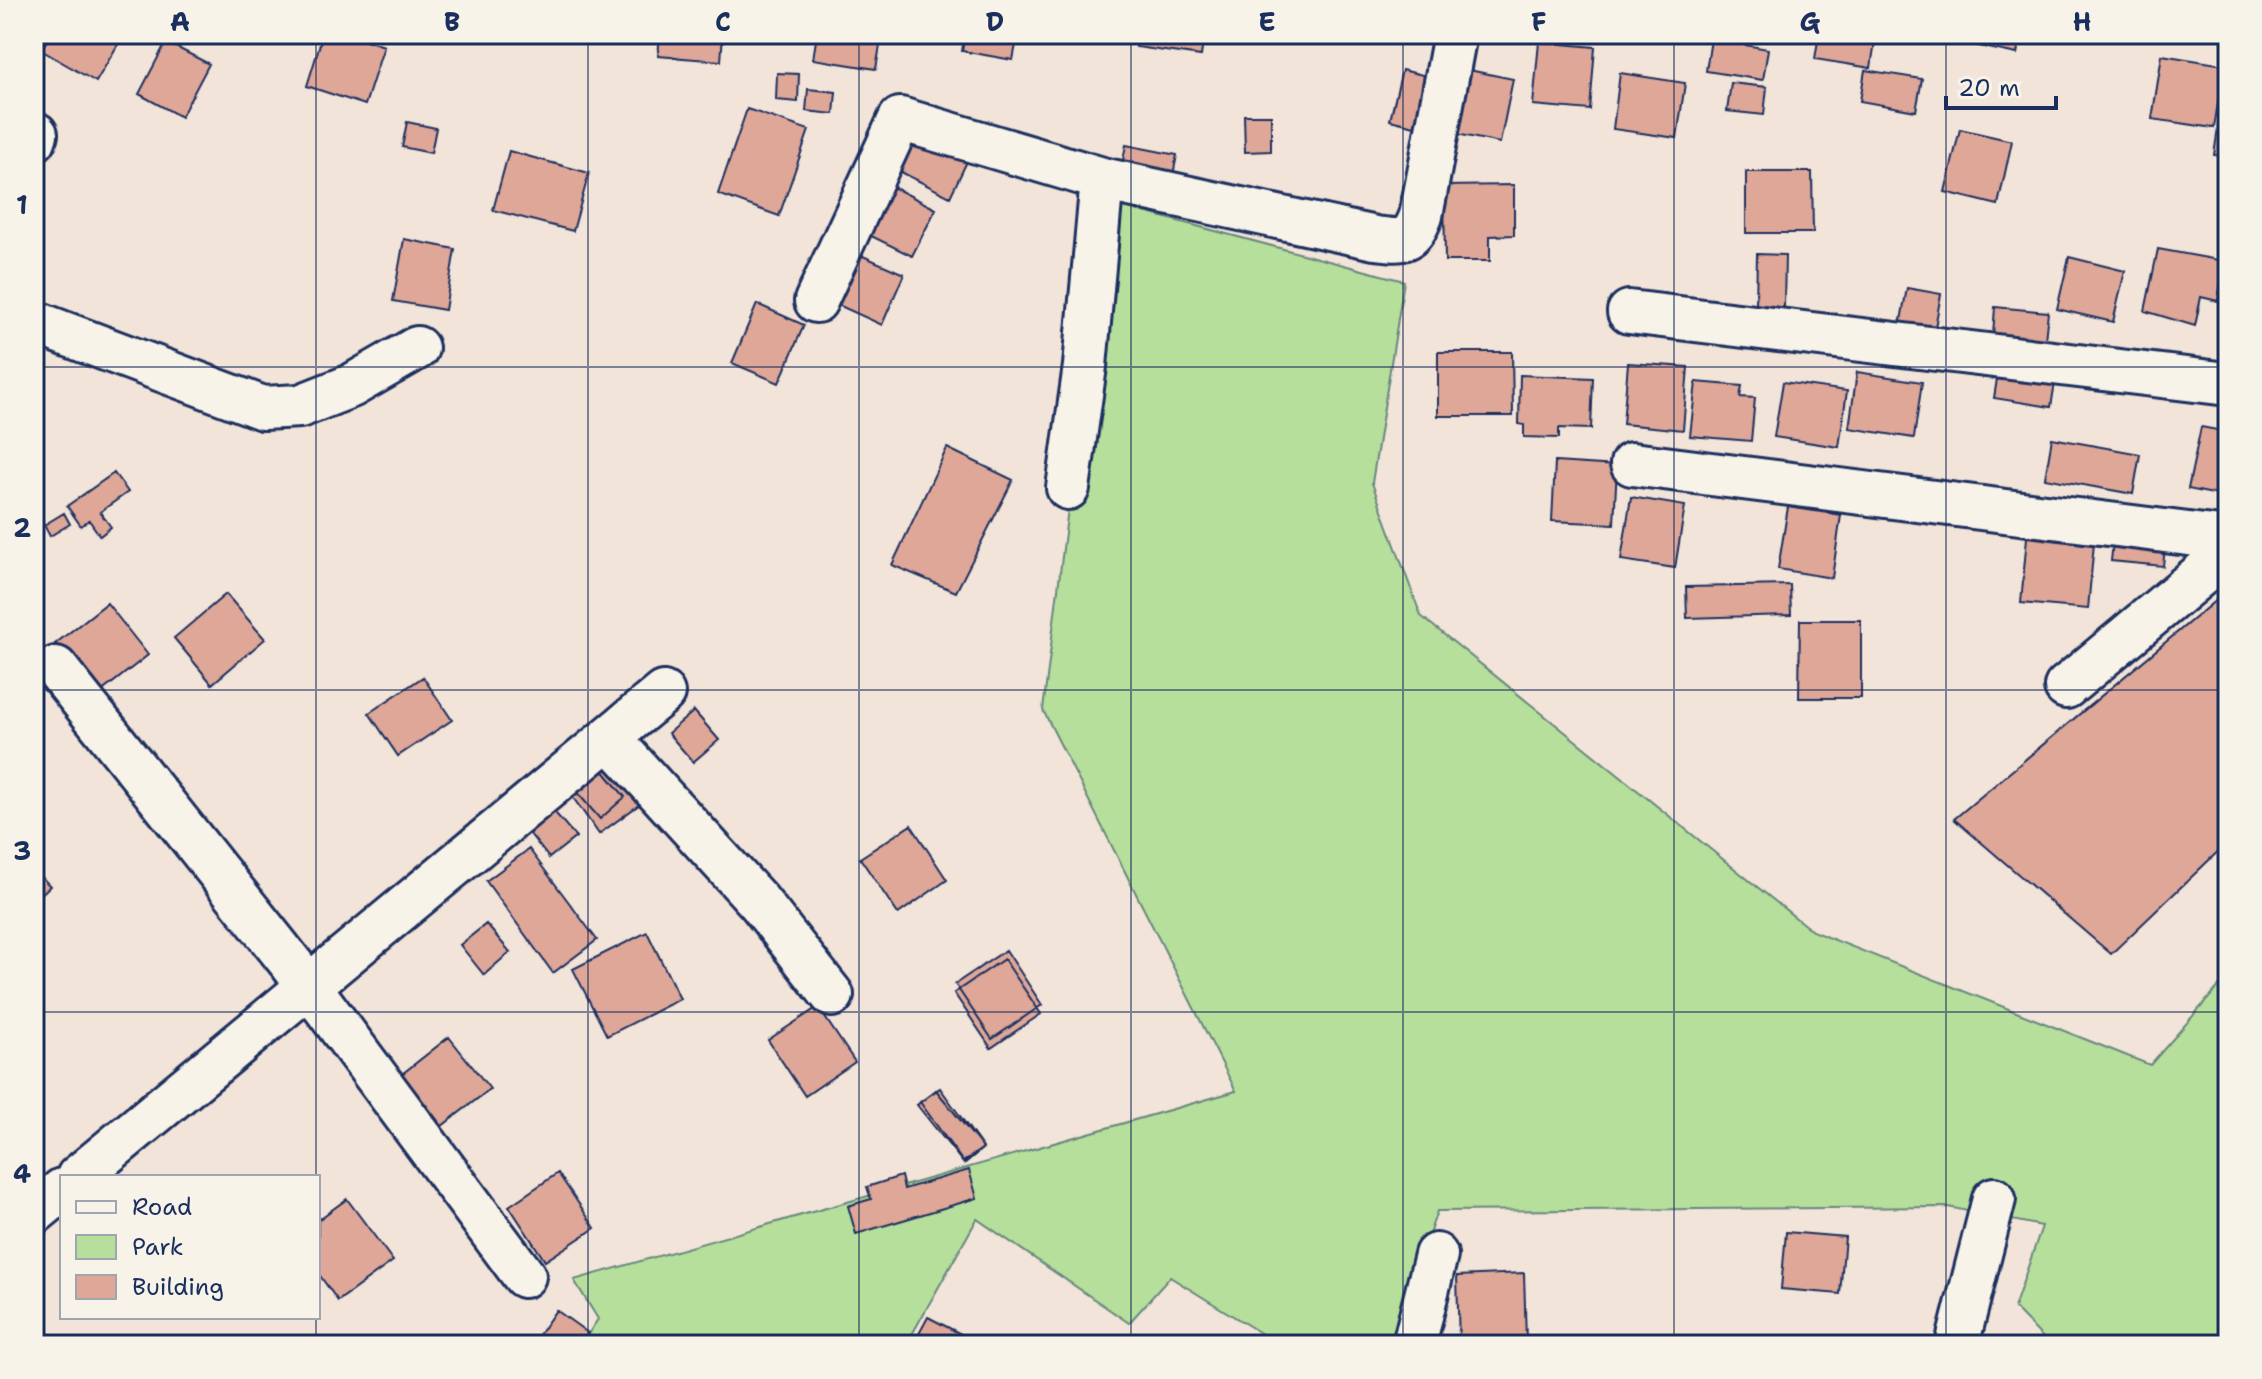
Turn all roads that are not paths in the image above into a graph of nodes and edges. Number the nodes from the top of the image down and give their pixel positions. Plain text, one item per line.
1 (1455, 34) edge
2 (1102, 179) junction
3 (816, 301) dead end
4 (1629, 312) dead end
5 (34, 322) edge
6 (417, 348) dead end
7 (2228, 384) edge
8 (1632, 464) dead end
9 (1068, 488) dead end
10 (2228, 539) edge
11 (2228, 552) edge
12 (56, 668) dead end
13 (2066, 687) dead end
14 (663, 693) dead end
15 (609, 738) junction
16 (309, 986) junction
17 (832, 995) dead end
18 (80, 1175) edge
19 (60, 1192) edge
20 (1994, 1199) dead end
21 (34, 1213) edge
22 (1436, 1255) dead end
23 (524, 1276) dead end
24 (1414, 1345) edge
25 (1957, 1345) edge

1 - 2 street
2 - 3 street
2 - 9 street
4 - 7 street
5 - 6 street
8 - 10 street
11 - 13 street
12 - 16 street
14 - 15 street
15 - 16 street
15 - 17 street
16 - 18 street
16 - 23 street
19 - 21 street
20 - 25 street
22 - 24 street

